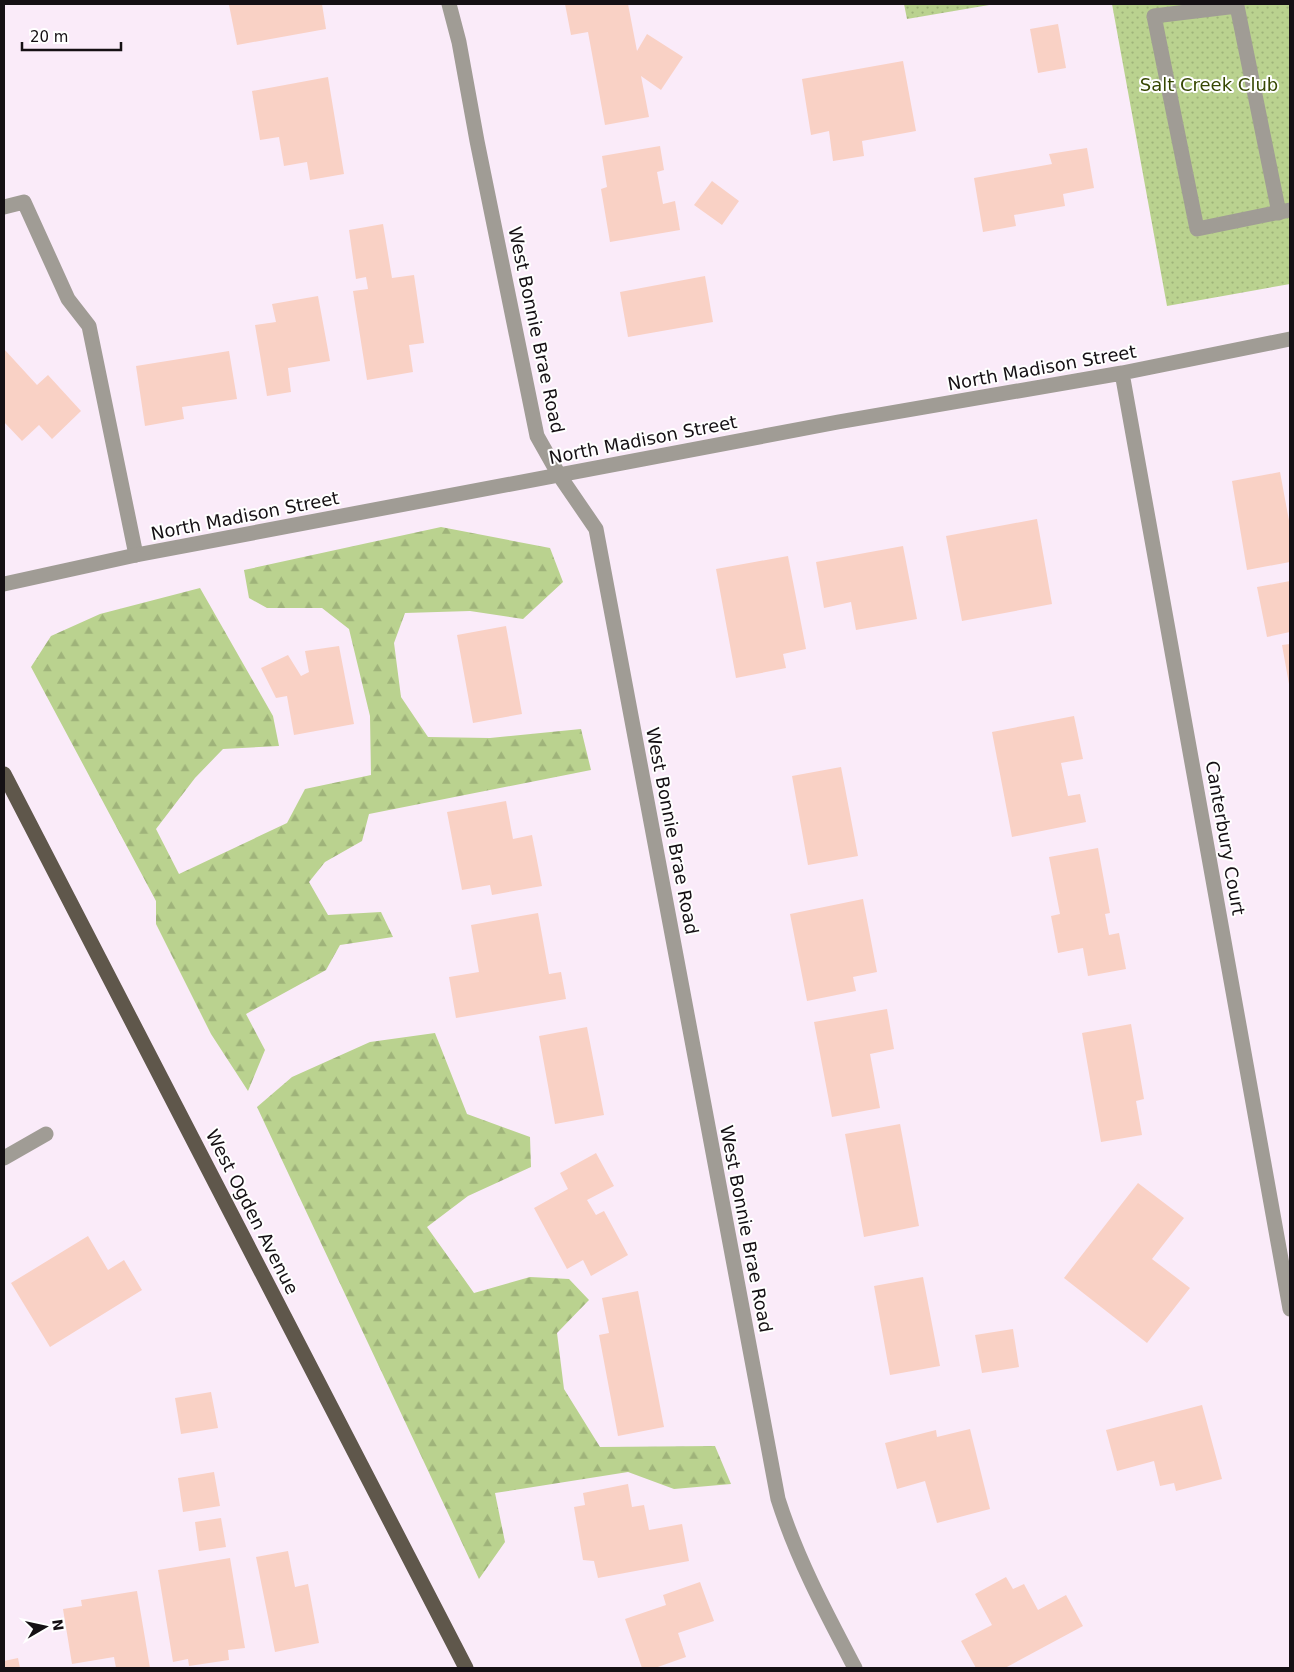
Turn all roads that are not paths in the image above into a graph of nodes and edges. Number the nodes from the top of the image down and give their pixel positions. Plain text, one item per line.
1 (449, 4) edge
2 (4, 207) edge
3 (1284, 212) edge
4 (1290, 339) edge
5 (1122, 373) junction
6 (559, 475) junction
7 (136, 555) junction
8 (4, 584) edge
9 (4, 774) edge
10 (46, 1134) dead end
11 (4, 1158) edge
12 (1290, 1310) edge
13 (466, 1668) edge
14 (855, 1668) edge

1 - 6 street, West Bonnie Brae Road
2 - 7 street
3 - 3 street
4 - 5 street, North Madison Street
5 - 6 street, North Madison Street
5 - 12 street, Canterbury Court
6 - 7 street, North Madison Street
6 - 14 street, West Bonnie Brae Road
7 - 8 street, North Madison Street
9 - 13 main road, West Ogden Avenue
10 - 11 street

